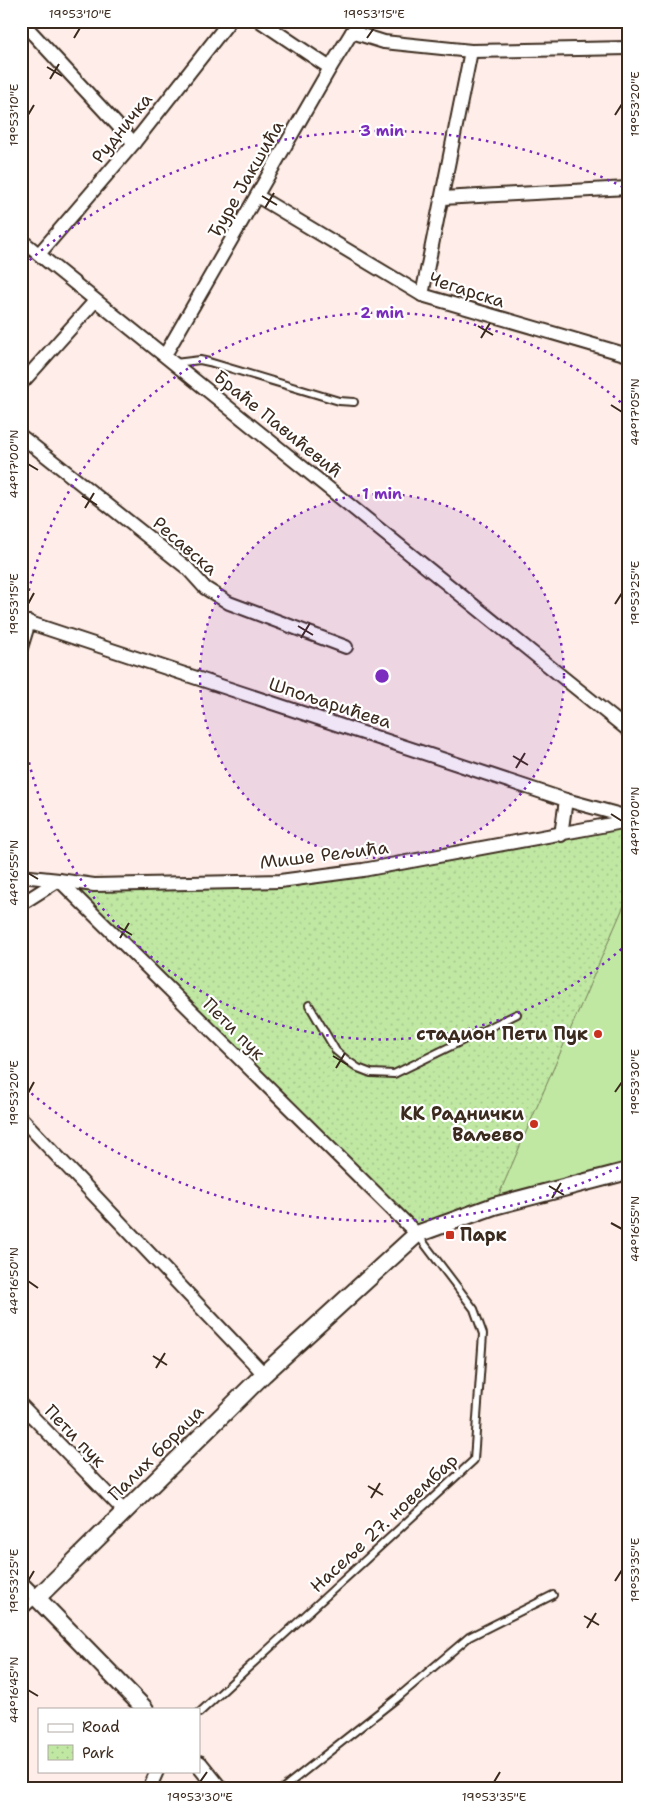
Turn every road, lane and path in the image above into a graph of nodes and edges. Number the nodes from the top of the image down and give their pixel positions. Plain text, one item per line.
1 (21, 21) edge
2 (260, 21) edge
3 (360, 21) edge
4 (228, 22) edge
5 (352, 32) junction
6 (628, 48) edge
7 (471, 52) junction
8 (330, 68) junction
9 (134, 143) junction
10 (628, 188) edge
11 (257, 196) junction
12 (442, 198) junction
13 (21, 240) edge
14 (39, 254) junction
15 (422, 296) junction
16 (95, 301) junction
17 (164, 355) junction
18 (628, 355) edge
19 (175, 363) junction
20 (21, 384) edge
21 (354, 402) dead end
22 (21, 436) edge
23 (25, 621) edge
24 (346, 647) dead end
25 (21, 648) edge
26 (628, 730) edge
27 (566, 800) junction
28 (628, 817) edge
29 (628, 821) edge
30 (561, 834) junction
31 (21, 876) edge
32 (59, 880) junction
33 (21, 904) edge
34 (309, 1005) dead end
35 (518, 1014) dead end
36 (21, 1118) edge
37 (628, 1171) edge
38 (417, 1234) junction
39 (264, 1374) junction
40 (21, 1405) edge
41 (125, 1512) junction
42 (21, 1582) edge
43 (553, 1595) dead end
44 (37, 1598) junction
45 (21, 1613) edge
46 (144, 1708) edge
47 (200, 1712) edge
48 (200, 1765) edge
49 (157, 1772) edge
50 (285, 1788) edge
51 (149, 1789) edge
52 (219, 1789) edge

1 - 9 street
2 - 8 street
3 - 5 street, Ђуре Јакшића
4 - 9 street, Рудничка
5 - 7 street
5 - 8 street, Ђуре Јакшића
6 - 7 street
7 - 12 street
8 - 11 street, Ђуре Јакшића
9 - 14 street, Рудничка
10 - 12 street
11 - 15 street, Чегарска
11 - 17 street, Ђуре Јакшића
12 - 15 street
13 - 14 street, Браће Павићевић
14 - 16 street, Браће Павићевић
15 - 18 street, Чегарска
16 - 17 street, Браће Павићевић
16 - 20 street
17 - 19 street, Браће Павићевић
19 - 21 lane
19 - 26 street, Браће Павићевић
22 - 24 street, Ресавска
23 - 25 street
23 - 27 street, Шпољарићева
27 - 28 street, Шпољарићева
27 - 30 street
29 - 30 street, Мише Рељића
30 - 32 street, Мише Рељића
31 - 32 street, Мише Рељића
32 - 33 street
32 - 38 street, Пети пук
34 - 35 lane
36 - 39 street
37 - 38 street
38 - 39 street, Палих бораца
38 - 47 lane, Насеље 27. новембар
39 - 41 street, Палих бораца
40 - 41 street, Пети пук
41 - 44 street, Палих бораца
42 - 44 street
43 - 50 lane
44 - 45 lane
44 - 46 street
48 - 52 street
49 - 51 street

